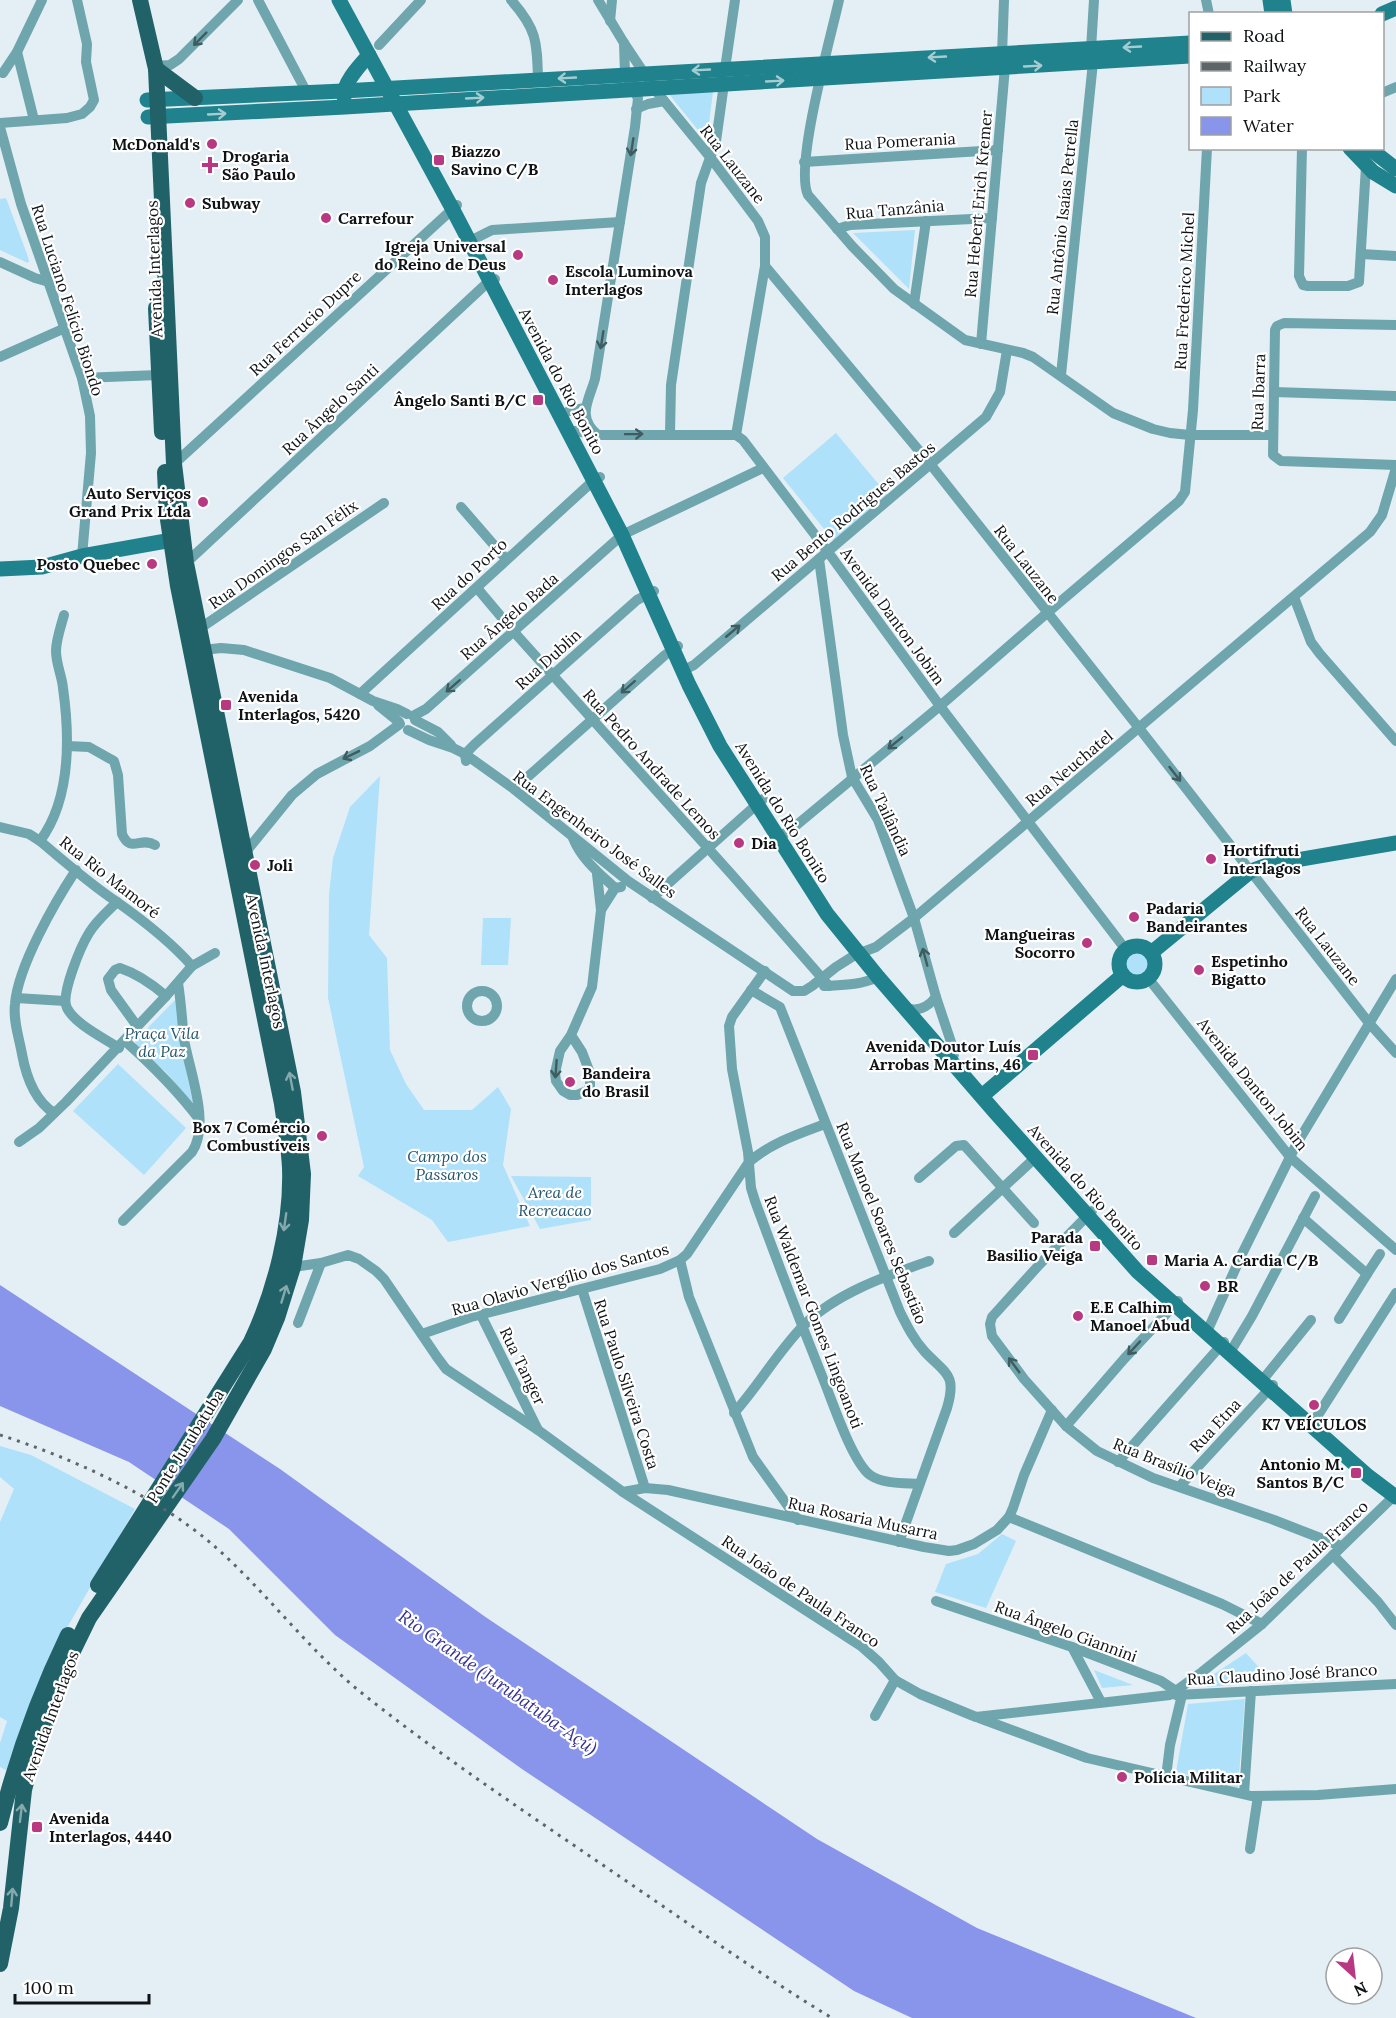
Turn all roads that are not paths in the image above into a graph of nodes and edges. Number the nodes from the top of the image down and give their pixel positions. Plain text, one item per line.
1 (42, 0) edge
2 (77, 0) edge
3 (131, 0) edge
4 (140, 0) edge
5 (238, 0) edge
6 (258, 0) edge
7 (339, 0) edge
8 (346, 0) edge
9 (421, 0) edge
10 (511, 0) edge
11 (598, 0) edge
12 (612, 0) edge
13 (735, 0) edge
14 (839, 0) edge
15 (1004, 0) edge
16 (1094, 0) edge
17 (610, 21) junction
18 (624, 43) junction
19 (1189, 43) edge
20 (374, 50) junction
21 (16, 52) junction
22 (1091, 56) junction
23 (1189, 56) edge
24 (1003, 61) junction
25 (155, 67) junction
26 (823, 71) junction
27 (3, 73) dead end
28 (644, 73) junction
29 (626, 74) junction
30 (724, 76) junction
31 (538, 80) junction
32 (390, 88) junction
33 (654, 88) junction
34 (634, 90) junction
35 (343, 91) junction
36 (308, 93) junction
37 (195, 98) junction
38 (664, 101) junction
39 (399, 103) junction
40 (345, 107) junction
41 (153, 108) junction
42 (636, 110) junction
43 (34, 120) junction
44 (0, 125) edge
45 (998, 150) junction
46 (1207, 150) edge
47 (1302, 150) edge
48 (1352, 150) edge
49 (1372, 150) edge
50 (710, 157) junction
51 (804, 162) junction
52 (1366, 166) junction
53 (1396, 169) edge
54 (1396, 186) edge
55 (454, 207) junction
56 (992, 218) junction
57 (926, 221) junction
58 (620, 222) junction
59 (837, 230) junction
60 (471, 240) junction
61 (1361, 254) junction
62 (1396, 256) edge
63 (0, 261) edge
64 (765, 266) junction
65 (493, 280) junction
66 (49, 282) junction
67 (914, 304) junction
68 (1396, 325) edge
69 (65, 328) junction
70 (981, 344) junction
71 (1007, 350) junction
72 (0, 357) edge
73 (158, 375) junction
74 (1061, 375) junction
75 (82, 378) junction
76 (1274, 392) junction
77 (1396, 396) edge
78 (585, 408) junction
79 (563, 414) junction
80 (572, 431) junction
81 (670, 434) junction
82 (598, 435) junction
83 (736, 435) junction
84 (1190, 435) junction
85 (1272, 435) junction
86 (174, 464) junction
87 (931, 465) junction
88 (1396, 466) edge
89 (763, 468) junction
90 (597, 479) junction
91 (384, 503) dead end
92 (461, 507) dead end
93 (625, 533) junction
94 (177, 539) junction
95 (82, 556) junction
96 (824, 556) junction
97 (506, 559) junction
98 (186, 563) junction
99 (0, 569) edge
100 (477, 588) junction
101 (651, 592) junction
102 (1294, 597) junction
103 (1047, 613) junction
104 (64, 615) dead end
105 (199, 629) junction
106 (514, 632) junction
107 (675, 648) junction
108 (203, 650) junction
109 (685, 670) junction
110 (553, 675) junction
111 (360, 694) junction
112 (940, 706) junction
113 (591, 719) junction
114 (407, 721) junction
115 (1139, 728) junction
116 (1396, 741) edge
117 (67, 746) junction
118 (465, 759) junction
119 (852, 777) junction
120 (514, 789) junction
121 (760, 801) junction
122 (1029, 822) junction
123 (0, 827) edge
124 (572, 835) junction
125 (781, 836) junction
126 (40, 841) junction
127 (1396, 843) edge
128 (155, 845) dead end
129 (707, 848) junction
130 (239, 860) junction
131 (76, 870) junction
132 (1251, 871) junction
133 (618, 873) junction
134 (597, 874) junction
135 (628, 881) junction
136 (615, 888) junction
137 (652, 898) junction
138 (117, 902) junction
139 (601, 910) junction
140 (915, 918) junction
141 (1126, 950) junction
142 (862, 952) junction
143 (215, 953) dead end
144 (1151, 953) junction
145 (192, 966) junction
146 (765, 971) junction
147 (1123, 975) junction
148 (878, 977) junction
149 (1148, 978) junction
150 (1396, 979) edge
151 (826, 982) junction
152 (178, 983) junction
153 (751, 990) junction
154 (793, 991) junction
155 (166, 996) junction
156 (936, 997) junction
157 (16, 998) junction
158 (65, 1000) junction
159 (780, 1007) junction
160 (910, 1008) junction
161 (1370, 1023) junction
162 (137, 1026) junction
163 (571, 1035) junction
164 (122, 1044) junction
165 (1396, 1053) edge
166 (954, 1055) junction
167 (984, 1094) junction
168 (54, 1113) junction
169 (199, 1119) junction
170 (825, 1124) junction
171 (19, 1142) dead end
172 (1290, 1156) junction
173 (1035, 1158) junction
174 (749, 1162) junction
175 (919, 1178) dead end
176 (1003, 1187) junction
177 (1315, 1196) dead end
178 (1090, 1214) junction
179 (1303, 1218) junction
180 (123, 1221) dead end
181 (1034, 1223) dead end
182 (954, 1233) dead end
183 (1396, 1250) edge
184 (1380, 1254) dead end
185 (680, 1260) junction
186 (929, 1261) dead end
187 (321, 1263) junction
188 (292, 1267) junction
189 (1367, 1274) junction
190 (886, 1277) junction
191 (582, 1289) junction
192 (1396, 1293) edge
193 (1176, 1303) junction
194 (482, 1315) junction
195 (1339, 1319) dead end
196 (1311, 1320) dead end
197 (298, 1323) dead end
198 (803, 1327) junction
199 (1208, 1331) junction
200 (422, 1334) junction
201 (257, 1345) junction
202 (1226, 1348) junction
203 (1269, 1384) junction
204 (1052, 1410) junction
205 (734, 1413) junction
206 (1313, 1423) junction
207 (1066, 1425) junction
208 (538, 1431) junction
209 (1118, 1462) junction
210 (919, 1484) junction
211 (1180, 1486) junction
212 (645, 1488) junction
213 (623, 1492) junction
214 (1395, 1494) edge
215 (1009, 1517) junction
216 (798, 1520) junction
217 (899, 1542) junction
218 (1341, 1546) junction
219 (126, 1552) junction
220 (1332, 1556) junction
221 (936, 1600) dead end
222 (1262, 1624) junction
223 (1396, 1625) edge
224 (1072, 1647) junction
225 (895, 1680) junction
226 (1191, 1680) junction
227 (1396, 1684) edge
228 (1251, 1691) junction
229 (1176, 1693) junction
230 (1200, 1694) junction
231 (1101, 1702) junction
232 (1024, 1711) junction
233 (875, 1716) dead end
234 (976, 1717) junction
235 (1016, 1732) junction
236 (1166, 1777) junction
237 (1396, 1789) edge
238 (1244, 1794) junction
239 (1258, 1796) junction
240 (0, 1823) edge
241 (1250, 1849) dead end
242 (0, 1964) edge

1 - 21 street
2 - 43 street
3 - 41 main road, Avenida Interlagos
4 - 25 main road, Avenida Interlagos
5 -> 25 street
6 - 36 street
7 - 20 street, Avenida do Rio Bonito
8 - 32 street, Avenida do Rio Bonito
9 - 20 street
10 - 31 street
11 - 17 street, Rua Lauzane
12 - 17 street
13 - 30 street
14 - 26 street
15 - 24 street, Rua Hebert Erich Kremer
16 - 22 street, Rua Antônio Isaías Petrella
17 - 18 street, Rua Lauzane
18 - 28 street, Rua Lauzane
18 - 29 street
19 -> 22 street
20 - 32 street, Avenida do Rio Bonito
20 - 35 street
21 - 27 street
21 - 43 street
22 - 23 street
22 - 24 street
22 - 74 street, Rua Antônio Isaías Petrella
24 - 26 street
24 - 45 street, Rua Hebert Erich Kremer
25 - 37 main road
25 - 41 main road, Avenida Interlagos
26 - 30 street
26 - 51 street
28 - 29 street
30 -> 28 street
28 - 33 street, Rua Lauzane
29 -> 31 street
29 - 34 street
30 - 33 street
30 - 50 street
31 - 32 street
32 - 35 street
32 - 39 street, Avenida do Rio Bonito
33 - 34 street
33 - 38 street, Rua Lauzane
39 -> 34 street
34 - 42 street
35 - 36 street
35 - 40 street
36 - 37 street
37 - 41 street
38 - 42 street
38 - 50 street, Rua Lauzane
39 - 40 street
39 - 55 street, Avenida do Rio Bonito
41 -> 40 street
41 - 73 main road, Avenida Interlagos
41 - 86 main road, Avenida Interlagos
42 -> 58 street
43 - 44 street
44 - 66 street, Rua Luciano Felício Biondo
45 - 51 street, Rua Pomerania
45 - 56 street, Rua Hebert Erich Kremer
46 - 84 street, Rua Frederico Michel
47 - 61 street
48 - 52 street
49 - 53 street
50 - 64 street, Rua Lauzane
50 - 81 street
51 - 59 street
52 - 54 street
52 - 61 street
55 - 60 street, Avenida do Rio Bonito
55 - 86 street, Rua Ferrucio Dupre
56 - 57 street, Rua Tanzânia
56 - 70 street, Rua Hebert Erich Kremer
57 - 59 street, Rua Tanzânia
57 - 67 street
58 - 60 street
58 -> 78 street
59 - 67 street
60 - 65 street, Avenida do Rio Bonito
61 - 62 street
63 - 66 street
64 - 83 street
64 - 87 street, Rua Lauzane
65 - 79 street, Avenida do Rio Bonito
65 - 98 street, Rua Ângelo Santi
66 - 69 street, Rua Luciano Felício Biondo
67 - 70 street
68 - 76 street, Rua Ibarra
69 - 72 street
69 - 75 street, Rua Luciano Felício Biondo
70 - 71 street
71 - 74 street
71 - 87 street, Rua Bento Rodrigues Bastos
73 - 75 street
73 - 94 main road, Avenida Interlagos
74 - 84 street
75 - 95 street, Rua Luciano Felício Biondo
76 - 77 street
76 - 85 street, Rua Ibarra
78 - 79 street
78 - 82 street
79 - 80 street, Avenida do Rio Bonito
80 - 82 street
80 - 90 street, Avenida do Rio Bonito
82 -> 81 street
81 - 83 street
83 - 89 street, Avenida Danton Jobim
84 - 85 street
84 - 103 street, Rua Frederico Michel
85 - 88 street, Rua Ibarra
86 - 94 main road, Avenida Interlagos
87 - 96 street, Rua Bento Rodrigues Bastos
87 - 103 street, Rua Lauzane
88 - 102 street, Rua Neuchatel
89 - 93 street, Rua Ângelo Bada
89 - 96 street, Avenida Danton Jobim
90 - 93 street, Avenida do Rio Bonito
90 - 97 street, Rua do Porto
91 - 105 street, Rua Domingos San Félix
92 - 97 street
93 - 101 street, Avenida do Rio Bonito
93 - 106 street, Rua Ângelo Bada
94 - 95 street
94 - 98 main road, Avenida Interlagos
94 - 130 main road, Avenida Interlagos
95 - 99 street
109 -> 96 street, Rua Bento Rodrigues Bastos
96 - 112 street, Avenida Danton Jobim
96 - 119 street, Rua Tailândia
97 - 100 street, Rua do Porto
98 - 105 main road, Avenida Interlagos
100 - 106 street, Rua Pedro Andrade Lemos
100 - 111 street, Rua do Porto
101 - 107 street, Avenida do Rio Bonito
101 - 110 street, Rua Dublin
102 - 115 street, Rua Neuchatel
102 - 116 street
103 - 112 street, Rua Frederico Michel
103 - 115 street, Rua Lauzane
104 - 117 street
105 - 108 main road, Avenida Interlagos
106 - 110 street, Rua Pedro Andrade Lemos
106 -> 114 street, Rua Ângelo Bada
107 - 109 street, Avenida do Rio Bonito
107 -> 113 street
108 - 111 street, Rua Engenheiro José Salles
108 - 130 main road, Avenida Interlagos
109 - 121 street, Avenida do Rio Bonito
110 - 113 street, Rua Pedro Andrade Lemos
110 - 118 street, Rua Dublin
111 - 114 street, Rua Engenheiro José Salles
112 -> 119 street, Rua Frederico Michel
112 - 122 street, Avenida Danton Jobim
113 - 120 street
113 - 129 street, Rua Pedro Andrade Lemos
114 - 118 street, Rua Engenheiro José Salles
114 -> 130 street, Rua Ângelo Bada
115 - 122 street, Rua Neuchatel
115 -> 132 street, Rua Lauzane
117 - 126 street
117 - 128 street
118 - 120 street, Rua Engenheiro José Salles
119 - 125 street, Rua Frederico Michel
119 - 140 street, Rua Tailândia
120 - 124 street, Rua Engenheiro José Salles
121 - 125 street, Avenida do Rio Bonito
121 - 129 street
122 - 140 street, Rua Neuchatel
122 - 141 street, Avenida Danton Jobim
123 - 126 street, Rua Rio Mamoré
124 - 133 street, Rua Engenheiro José Salles
124 - 134 street
125 - 142 street, Avenida do Rio Bonito
126 - 131 street, Rua Rio Mamoré
127 - 132 street
129 - 137 street
129 - 151 street, Rua Pedro Andrade Lemos
188 -> 130 main road, Avenida Interlagos
130 -> 201 main road, Avenida Interlagos
131 - 138 street, Rua Rio Mamoré
131 - 157 street
132 - 144 street
132 - 161 street, Rua Lauzane
133 - 135 street, Rua Engenheiro José Salles
133 - 136 street
134 - 136 street
134 - 139 street
135 - 136 street
135 - 137 street, Rua Engenheiro José Salles
136 - 139 street
137 - 146 street, Rua Engenheiro José Salles
138 - 145 street, Rua Rio Mamoré
138 - 158 street
139 - 163 street
140 - 142 street, Rua Neuchatel
156 -> 140 street, Rua Tailândia
141 - 144 street
141 - 147 street
142 - 148 street, Avenida do Rio Bonito
142 - 151 street, Rua Neuchatel
142 - 160 street, Avenida do Rio Bonito
143 - 145 street
144 - 149 street
145 - 152 street
146 - 153 street, Rua Waldemar Gomes Lingoanoti
146 - 154 street, Rua Engenheiro José Salles
147 - 149 street
147 - 167 street
148 - 151 street
148 - 160 street, Avenida do Rio Bonito
149 - 172 street, Avenida Danton Jobim
150 - 161 street
151 - 154 street
152 - 155 street
152 - 169 street
153 - 159 street
153 - 174 street, Rua Waldemar Gomes Lingoanoti
154 - 159 street
155 - 162 street
155 - 162 street
156 - 160 street
156 - 166 street, Rua Tailândia
157 - 158 street
157 - 168 street
158 - 164 street
159 - 170 street, Rua Manoel Soares Sebastião
160 - 166 street, Avenida do Rio Bonito
160 - 167 street, Avenida do Rio Bonito
161 - 165 street, Rua Lauzane
161 - 172 street
162 - 164 street
163 -> 163 street
164 - 168 street
164 - 169 street
166 - 167 street, Avenida do Rio Bonito
167 - 173 street, Avenida do Rio Bonito
167 - 178 street, Avenida do Rio Bonito
168 - 171 street
169 - 180 street
170 - 174 street, Rua Olavio Vergílio dos Santos
170 - 190 street, Rua Manoel Soares Sebastião
172 - 183 street, Avenida Danton Jobim
172 - 199 street
173 - 176 street
173 - 178 street, Avenida do Rio Bonito
174 - 185 street, Rua Olavio Vergílio dos Santos
174 - 198 street, Rua Waldemar Gomes Lingoanoti
175 - 176 street
176 - 181 street
176 - 182 street
177 - 179 street
178 - 193 street, Avenida do Rio Bonito
204 -> 178 street, Rua Brasílio Veiga
179 - 189 street
179 - 202 street
184 - 189 street
185 - 191 street, Rua Olavio Vergílio dos Santos
185 - 205 street
186 - 190 street
187 - 188 street, Rua João de Paula Franco
187 - 197 street
187 - 200 street, Rua João de Paula Franco
201 -> 188 main road, Avenida Interlagos
189 - 195 street
190 - 198 street
190 - 210 street, Rua Manoel Soares Sebastião
191 - 194 street, Rua Olavio Vergílio dos Santos
191 - 212 street, Rua Paulo Silveira Costa
192 - 206 street
193 - 199 street, Avenida do Rio Bonito
193 -> 207 street
194 - 200 street, Rua Olavio Vergílio dos Santos
194 - 208 street, Rua Tanger
196 - 203 street, Rua Etna
198 - 205 street
198 - 210 street, Rua Waldemar Gomes Lingoanoti
199 - 202 street, Avenida do Rio Bonito
200 - 208 street, Rua João de Paula Franco
201 - 219 main road, Ponte Jurubatuba
202 - 203 street, Avenida do Rio Bonito
202 - 209 street
203 - 206 street, Avenida do Rio Bonito
203 - 211 street, Rua Etna
204 - 207 street, Rua Brasílio Veiga
204 - 215 street, Rua Rosaria Musarra
205 - 216 street
206 - 214 street, Avenida do Rio Bonito
207 - 209 street, Rua Brasílio Veiga
208 - 213 street, Rua João de Paula Franco
209 - 211 street, Rua Brasílio Veiga
210 - 217 street, Rua Manoel Soares Sebastião
211 - 218 street, Rua Brasílio Veiga
212 - 213 street, Rua Rosaria Musarra
212 - 216 street, Rua Rosaria Musarra
213 - 225 street, Rua João de Paula Franco
214 - 218 street, Rua João de Paula Franco
215 - 217 street, Rua Rosaria Musarra
215 - 222 street
216 - 217 street, Rua Rosaria Musarra
218 - 220 street, Rua João de Paula Franco
219 - 240 main road, Avenida Interlagos
242 -> 219 main road, Avenida Interlagos
220 - 222 street, Rua João de Paula Franco
220 - 223 street
221 - 224 street, Rua Ângelo Giannini
222 - 226 street, Rua João de Paula Franco
224 - 229 street, Rua Ângelo Giannini
224 - 231 street
225 - 233 street
225 - 234 street, Rua João de Paula Franco
226 - 229 street, Rua João de Paula Franco
226 - 230 street
227 - 228 street, Rua Claudino José Branco
228 - 230 street, Rua Claudino José Branco
228 - 238 street
229 - 230 street, Rua Claudino José Branco
229 - 231 street, Rua João de Paula Franco
229 - 236 street
231 - 232 street, Rua João de Paula Franco
232 - 234 street, Rua João de Paula Franco
232 - 235 street
234 - 235 street
235 - 236 street
236 - 238 street
237 - 239 street
238 - 239 street
239 - 241 street

